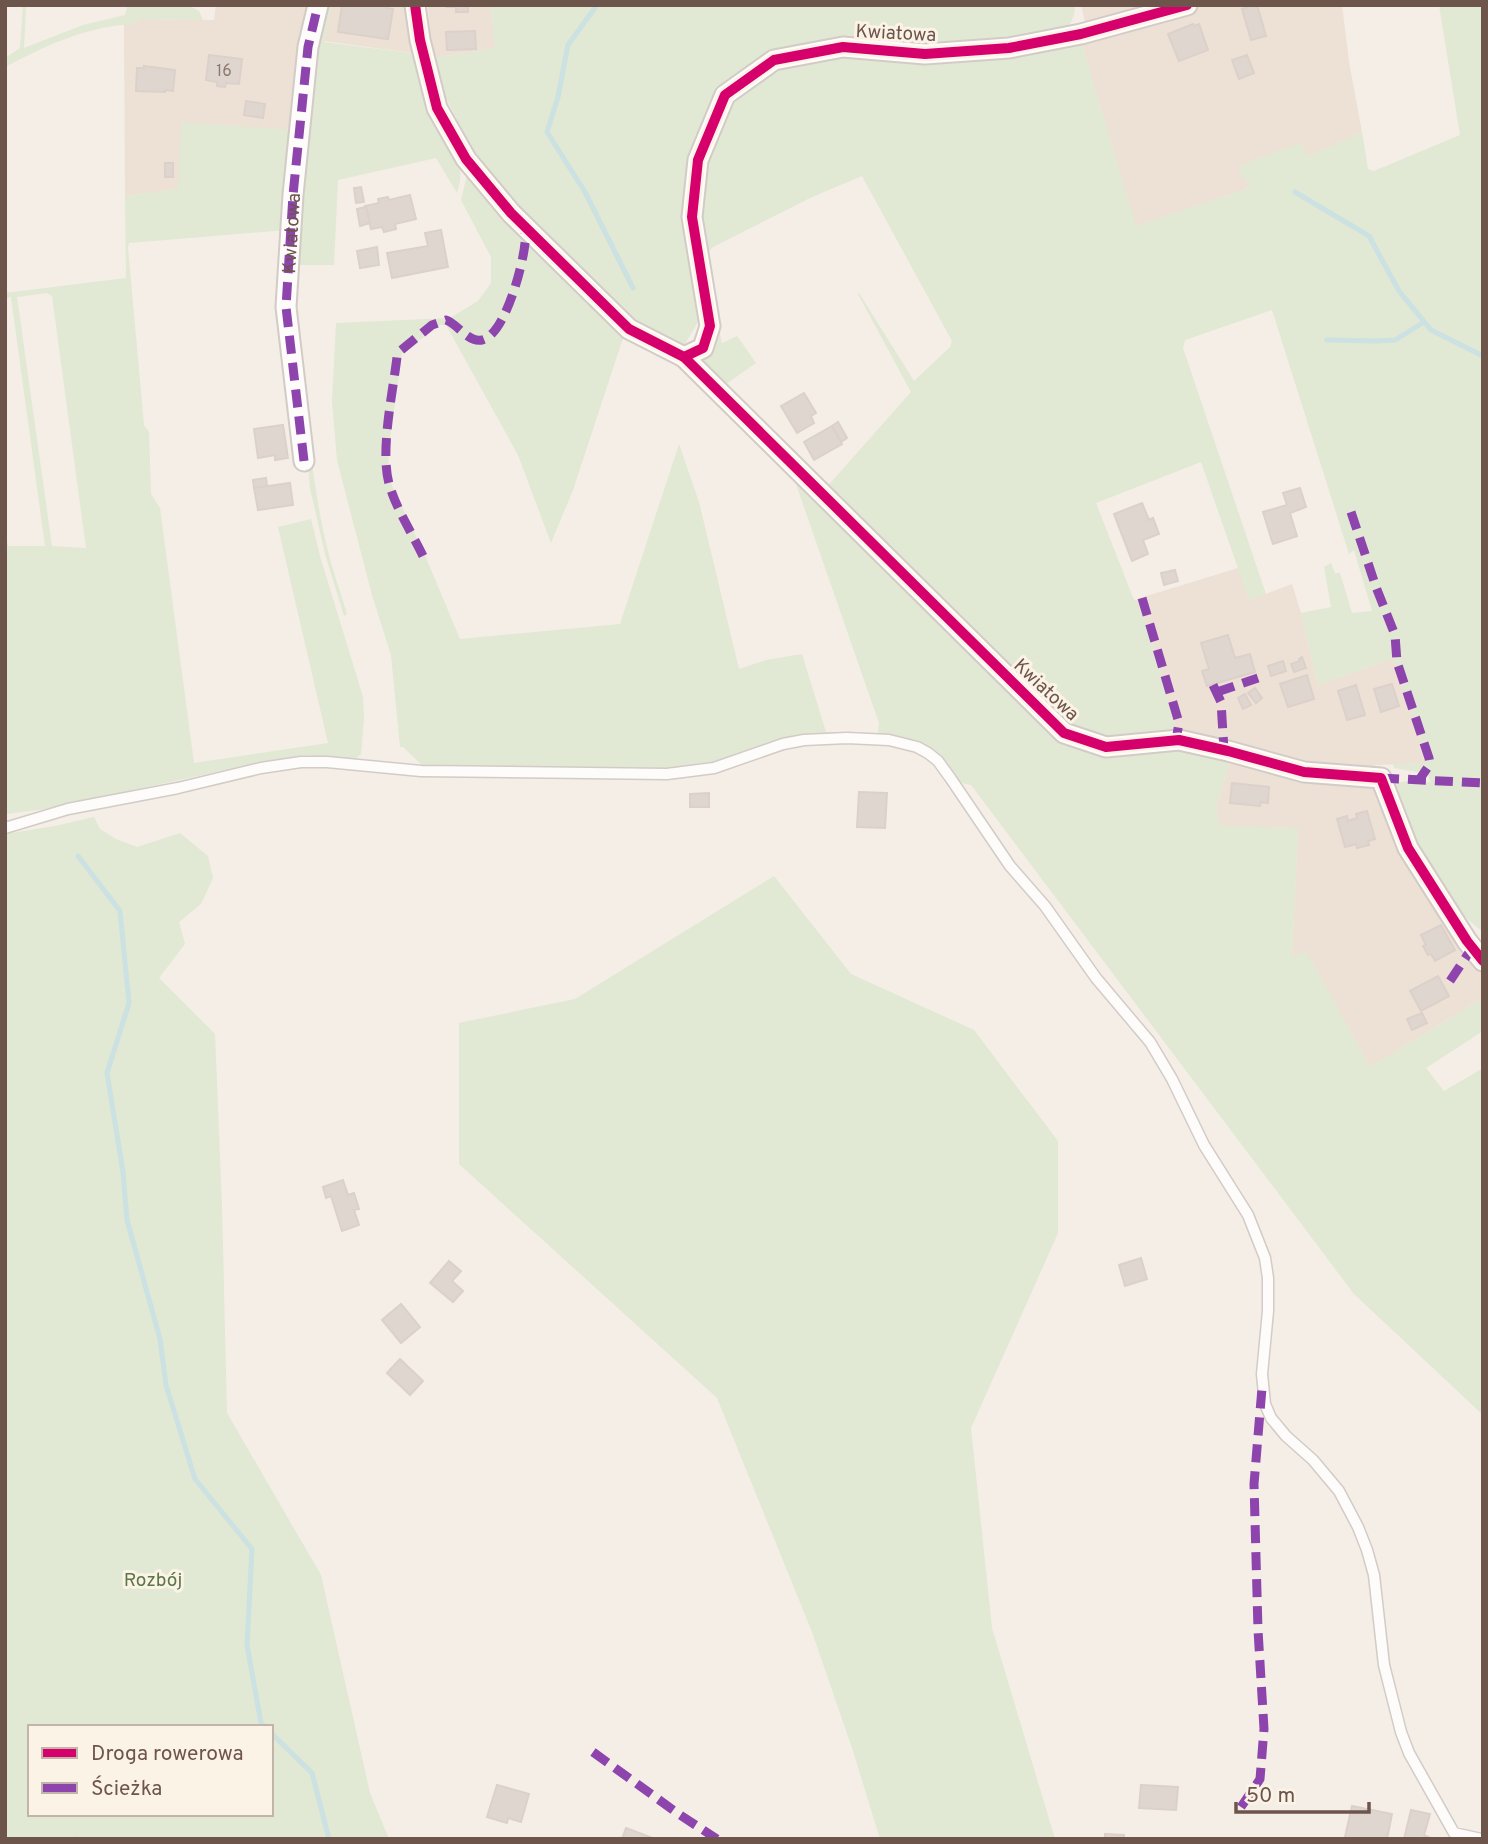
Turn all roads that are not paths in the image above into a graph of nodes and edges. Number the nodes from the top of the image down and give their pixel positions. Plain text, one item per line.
1 (318, 5) edge
2 (415, 5) edge
3 (1187, 5) edge
4 (684, 357) junction
5 (304, 461) dead end
6 (5, 828) edge
7 (1483, 961) edge
8 (1481, 1839) edge

1 - 5 street, Kwiatowa
2 - 4 street, Kwiatowa
3 - 4 street, Kwiatowa
4 - 7 street, Kwiatowa
6 - 8 lane

